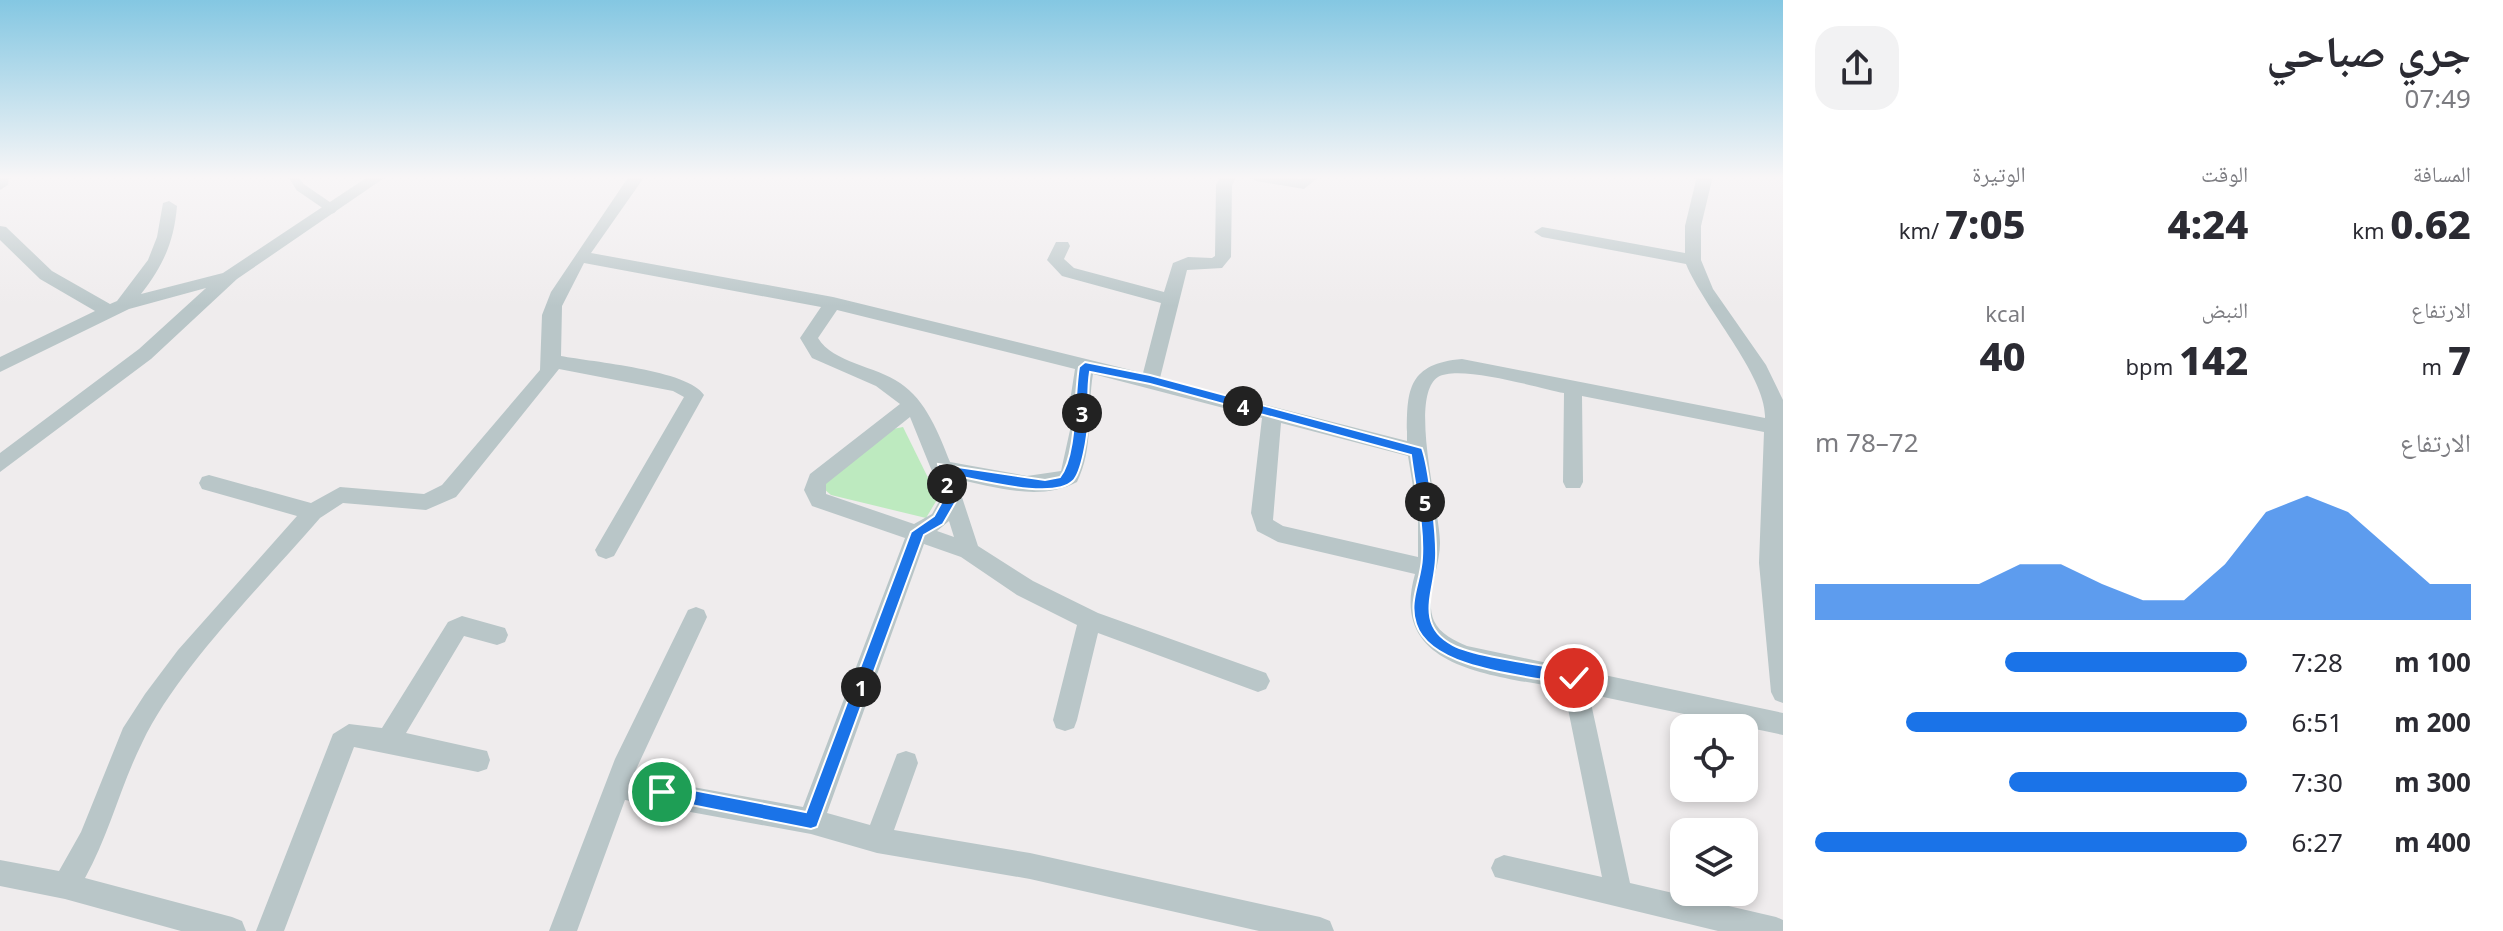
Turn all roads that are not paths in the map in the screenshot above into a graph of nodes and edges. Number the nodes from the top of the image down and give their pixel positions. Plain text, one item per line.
1 (168, 219) edge
2 (316, 219) edge
3 (608, 219) edge
4 (1224, 219) edge
5 (1695, 219) edge
6 (0, 231) edge
7 (1542, 232) dead end
8 (1062, 246) dead end
9 (583, 257) junction
10 (1693, 260) junction
11 (231, 275) junction
12 (1169, 299) junction
13 (833, 303) junction
14 (116, 309) junction
15 (553, 361) junction
16 (0, 365) edge
17 (1085, 367) junction
18 (1759, 370) junction
19 (1783, 373) edge
20 (1150, 380) junction
21 (1573, 389) junction
22 (912, 405) junction
23 (1272, 414) junction
24 (1776, 427) junction
25 (1417, 451) junction
26 (0, 464) edge
27 (942, 468) junction
28 (1573, 482) dead end
29 (209, 483) dead end
30 (951, 498) junction
31 (313, 512) junction
32 (918, 532) junction
33 (1777, 538) edge
34 (606, 550) dead end
35 (969, 551) junction
36 (1426, 568) junction
37 (696, 617) dead end
38 (1090, 620) junction
39 (497, 635) dead end
40 (1574, 678) junction
41 (1258, 681) dead end
42 (1783, 692) edge
43 (1065, 720) dead end
44 (1783, 724) edge
45 (388, 740) junction
46 (478, 760) dead end
47 (906, 763) dead end
48 (617, 786) junction
49 (811, 821) junction
50 (877, 840) junction
51 (1504, 868) dead end
52 (0, 873) edge
53 (65, 886) junction
54 (1619, 894) junction
55 (232, 931) edge
56 (270, 931) edge
57 (563, 931) edge
58 (1320, 931) edge
59 (1776, 931) edge

1 - 14 street
2 - 11 street
3 - 9 street
4 - 12 street
5 - 10 street
6 - 14 street
7 - 10 street
8 - 12 street
9 - 13 street
9 - 15 street
10 - 18 street
11 - 14 street
11 - 26 street
12 - 20 street
13 - 17 street
13 - 22 street
14 - 16 street
15 - 31 street
15 - 34 street
17 - 20 street
17 - 27 street
18 - 19 street
18 - 24 street
20 - 23 street
21 - 24 street
21 - 25 street
21 - 28 street
22 - 27 street
22 - 32 street
23 - 25 street
23 - 36 street
24 - 33 street
25 - 36 street
27 - 30 street
29 - 31 street
30 - 32 street
30 - 35 street
31 - 53 street
32 - 35 street
32 - 49 street
33 - 42 street
35 - 38 street
36 - 40 street
37 - 48 street
38 - 41 street
38 - 43 street
39 - 45 street
40 - 44 street
40 - 54 street
45 - 46 street
45 - 56 street
47 - 50 street
48 - 49 street
48 - 57 street
49 - 50 street
50 - 58 street
51 - 54 street
52 - 53 street
53 - 55 street
54 - 59 street

